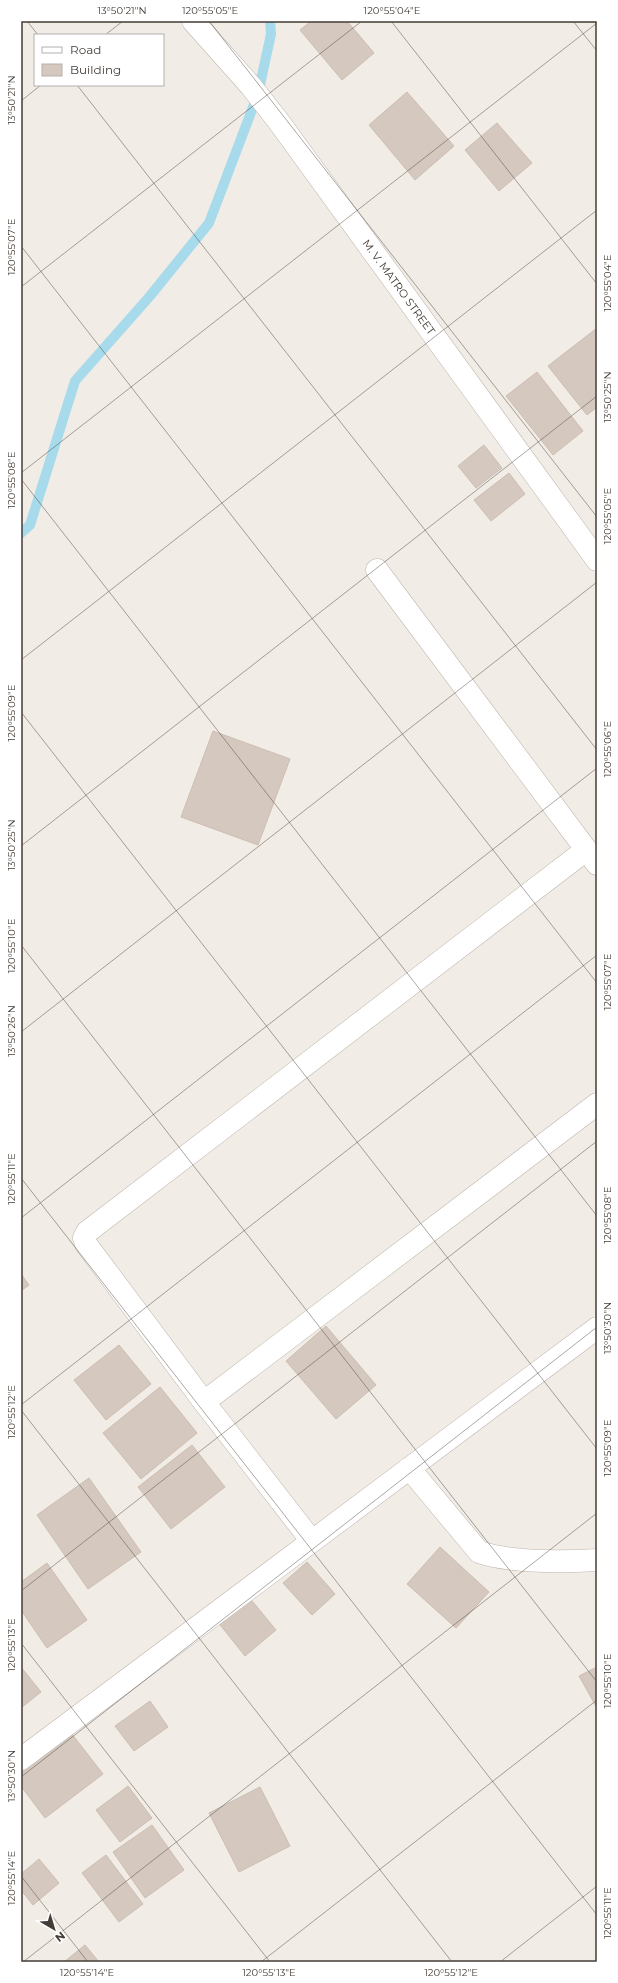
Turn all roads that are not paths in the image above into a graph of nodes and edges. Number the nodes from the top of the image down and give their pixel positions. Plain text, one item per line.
1 (193, 21) edge
2 (597, 560) edge
3 (377, 570) dead end
4 (592, 857) edge
5 (597, 1104) edge
6 (597, 1328) edge
7 (204, 1402) junction
8 (409, 1468) junction
9 (311, 1540) junction
10 (597, 1560) edge
11 (21, 1760) edge

1 - 2 street, M. V. MATRO STREET
3 - 4 street
4 - 7 street
5 - 7 street
6 - 8 street
7 - 9 street
8 - 9 street
8 - 10 street
9 - 11 street

